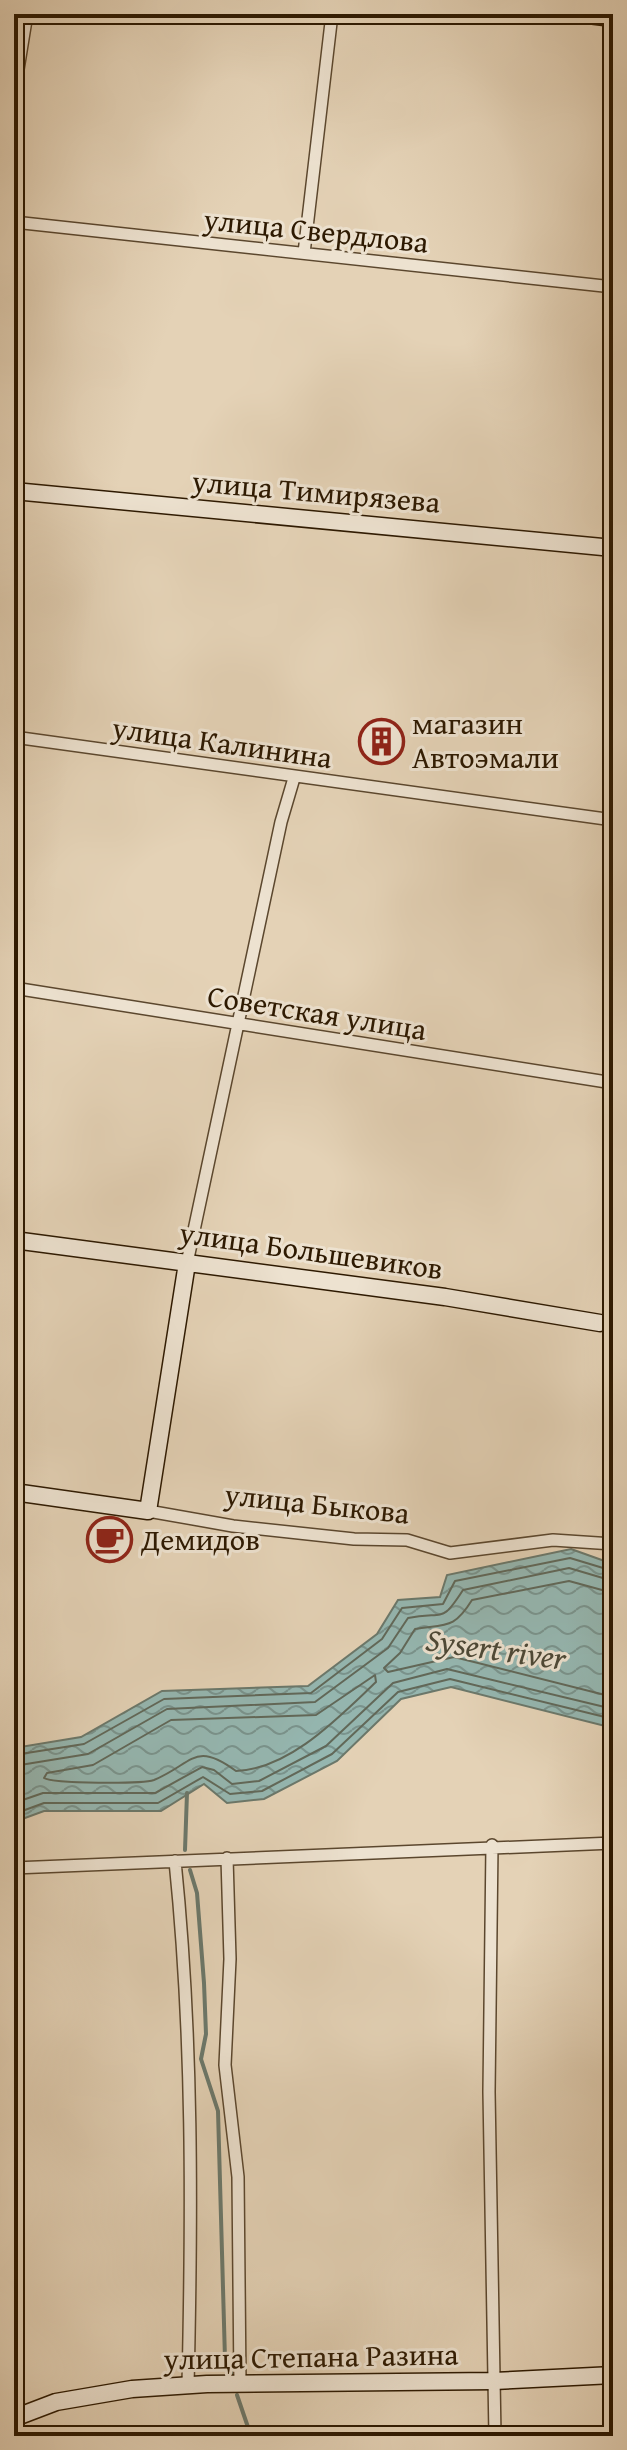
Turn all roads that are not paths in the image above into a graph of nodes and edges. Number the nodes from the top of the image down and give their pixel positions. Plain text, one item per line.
1 (27, 14) edge
2 (332, 14) edge
3 (580, 14) edge
4 (613, 18) edge
5 (14, 94) edge
6 (14, 222) edge
7 (304, 253) junction
8 (613, 287) edge
9 (14, 491) edge
10 (613, 548) edge
11 (14, 737) edge
12 (294, 778) junction
13 (613, 820) edge
14 (14, 988) edge
15 (237, 1024) junction
16 (613, 1083) edge
17 (14, 1240) edge
18 (187, 1263) junction
19 (600, 1323) dead end
20 (14, 1492) edge
21 (148, 1511) junction
22 (613, 1544) edge
23 (613, 1843) edge
24 (492, 1845) junction
25 (227, 1858) junction
26 (175, 1861) junction
27 (14, 1868) edge
28 (613, 2375) edge
29 (494, 2381) junction
30 (240, 2384) junction
31 (188, 2385) junction
32 (14, 2418) edge
33 (495, 2436) edge

1 - 5 street
2 - 7 street
3 - 4 street
6 - 7 street, улица Свердлова
7 - 8 street, улица Свердлова
9 - 10 street, улица Тимирязева
11 - 12 street, улица Калинина
12 - 13 street, улица Калинина
12 - 15 street
14 - 15 street, Советская улица
15 - 16 street, Советская улица
15 - 18 street
17 - 18 street, улица Большевиков
18 - 19 street, улица Большевиков
18 - 21 street
20 - 21 street, улица Быкова
21 - 22 street, улица Быкова
23 - 24 street
24 - 25 street
24 - 29 street
25 - 26 street
25 - 30 street
26 - 27 street
26 - 31 street
28 - 29 street, улица Степана Разина
29 - 30 street, улица Степана Разина
29 - 33 street
30 - 31 street, улица Степана Разина
31 - 32 street, улица Степана Разина

